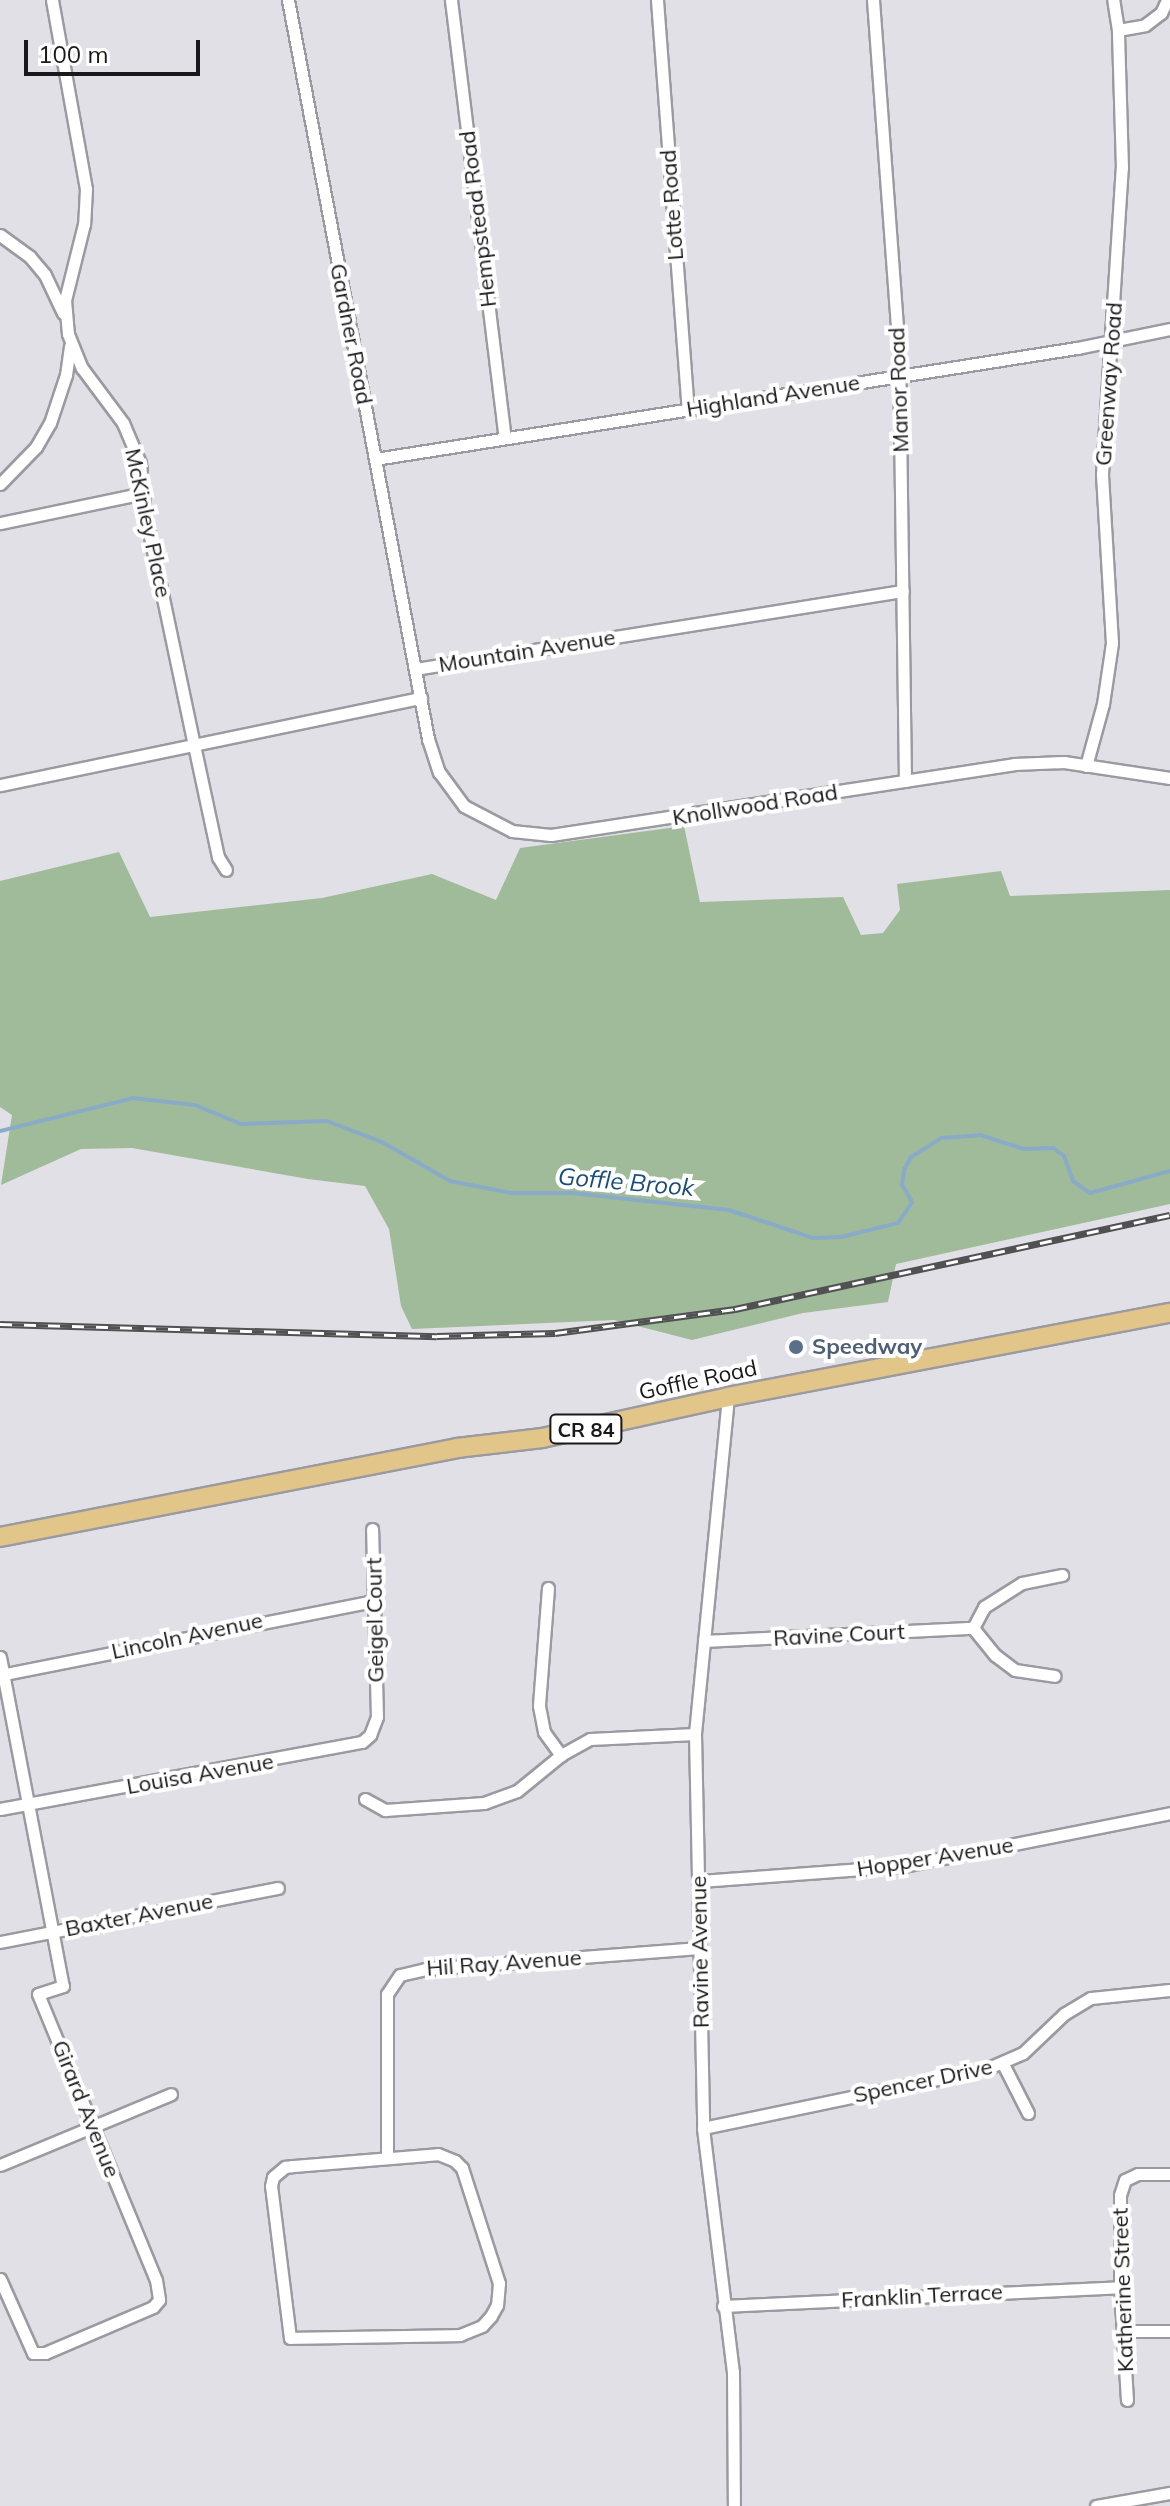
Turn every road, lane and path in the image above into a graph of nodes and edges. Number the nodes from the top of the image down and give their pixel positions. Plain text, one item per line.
1 (52, 0) edge
2 (288, 0) edge
3 (451, 0) edge
4 (657, 0) edge
5 (873, 0) edge
6 (1113, 0) edge
7 (1167, 0) edge
8 (1118, 30) junction
9 (0, 235) edge
10 (1170, 329) edge
11 (68, 334) junction
12 (1111, 342) junction
13 (900, 376) junction
14 (688, 409) junction
15 (505, 438) junction
16 (375, 459) junction
17 (0, 484) edge
18 (144, 493) junction
19 (0, 523) edge
20 (903, 591) junction
21 (415, 669) junction
22 (421, 698) junction
23 (194, 745) junction
24 (1086, 766) junction
25 (1170, 778) edge
26 (905, 781) junction
27 (0, 785) edge
28 (226, 870) dead end
29 (1170, 1313) edge
30 (728, 1397) junction
31 (372, 1529) dead end
32 (0, 1537) edge
33 (1062, 1575) dead end
34 (548, 1588) dead end
35 (374, 1601) junction
36 (973, 1628) junction
37 (704, 1641) junction
38 (0, 1657) edge
39 (2, 1674) edge
40 (1055, 1676) dead end
41 (377, 1710) joint
42 (695, 1734) junction
43 (561, 1755) junction
44 (365, 1799) dead end
45 (29, 1804) junction
46 (0, 1809) edge
47 (1170, 1813) edge
48 (699, 1881) junction
49 (278, 1888) dead end
50 (55, 1932) junction
51 (0, 1942) edge
52 (700, 1948) junction
53 (1170, 1990) edge
54 (1003, 2064) junction
55 (171, 2094) dead end
56 (1028, 2113) dead end
57 (94, 2126) junction
58 (703, 2128) junction
59 (387, 2158) junction
60 (0, 2165) edge
61 (1170, 2174) edge
62 (0, 2279) edge
63 (1120, 2287) junction
64 (723, 2306) junction
65 (1124, 2331) junction
66 (1170, 2331) edge
67 (1127, 2400) dead end
68 (1170, 2493) edge
69 (734, 2506) edge
70 (1096, 2506) edge

1 - 11 street, McKinley Place
2 - 16 street, Gardner Road
3 - 15 street, Hempstead Road
4 - 14 street, Lotte Road
5 - 13 street, Manor Road
6 - 8 street, Greenway Road
7 - 8 street
8 - 12 street, Greenway Road
9 - 11 street
10 - 12 street, Highland Avenue
11 - 17 street
11 - 18 street, McKinley Place
12 - 13 street, Highland Avenue
12 - 24 street, Greenway Road
13 - 14 street, Highland Avenue
13 - 20 street, Manor Road
14 - 15 street, Highland Avenue
15 - 16 street, Highland Avenue
16 - 21 street, Gardner Road
18 - 19 street
18 - 23 street, McKinley Place
20 - 21 street, Mountain Avenue
20 - 26 street, Manor Road
21 - 22 street, Mountain Avenue
22 - 23 street, Mountain Avenue
22 - 26 street, Knollwood Road
23 - 27 street, Mountain Avenue
23 - 28 street, McKinley Place
24 - 25 street, Knollwood Road
24 - 26 street, Knollwood Road
29 - 30 main road, Goffle Road / CR 84
30 - 32 main road, Goffle Road / CR 84
30 - 37 street, Ravine Avenue
31 - 35 street, Geigel Court
33 - 36 street
34 - 43 street
35 - 39 street, Lincoln Avenue
35 - 41 street, Geigel Court
36 - 37 street, Ravine Court
36 - 40 street
37 - 42 street, Ravine Avenue
38 - 39 street
39 - 45 street
41 - 45 street, Louisa Avenue
42 - 43 street
42 - 48 street, Ravine Avenue
43 - 44 street
45 - 46 street, Louisa Avenue
45 - 50 street
47 - 48 street, Hopper Avenue
48 - 52 street, Ravine Avenue
49 - 50 street, Baxter Avenue
50 - 51 street, Baxter Avenue
50 - 57 street, Girard Avenue
52 - 58 street, Ravine Avenue
52 - 59 street, Hil Ray Avenue
53 - 54 street, Spencer Drive
54 - 56 street
54 - 58 street, Spencer Drive
55 - 57 street
57 - 60 street
57 - 62 street, Girard Avenue
58 - 64 street, Ravine Avenue
59 - 59 street
61 - 63 street, Katherine Street
63 - 64 street, Franklin Terrace
63 - 65 street, Katherine Street
64 - 69 street, Ravine Avenue
65 - 66 street
65 - 67 street, Katherine Street
68 - 70 street

